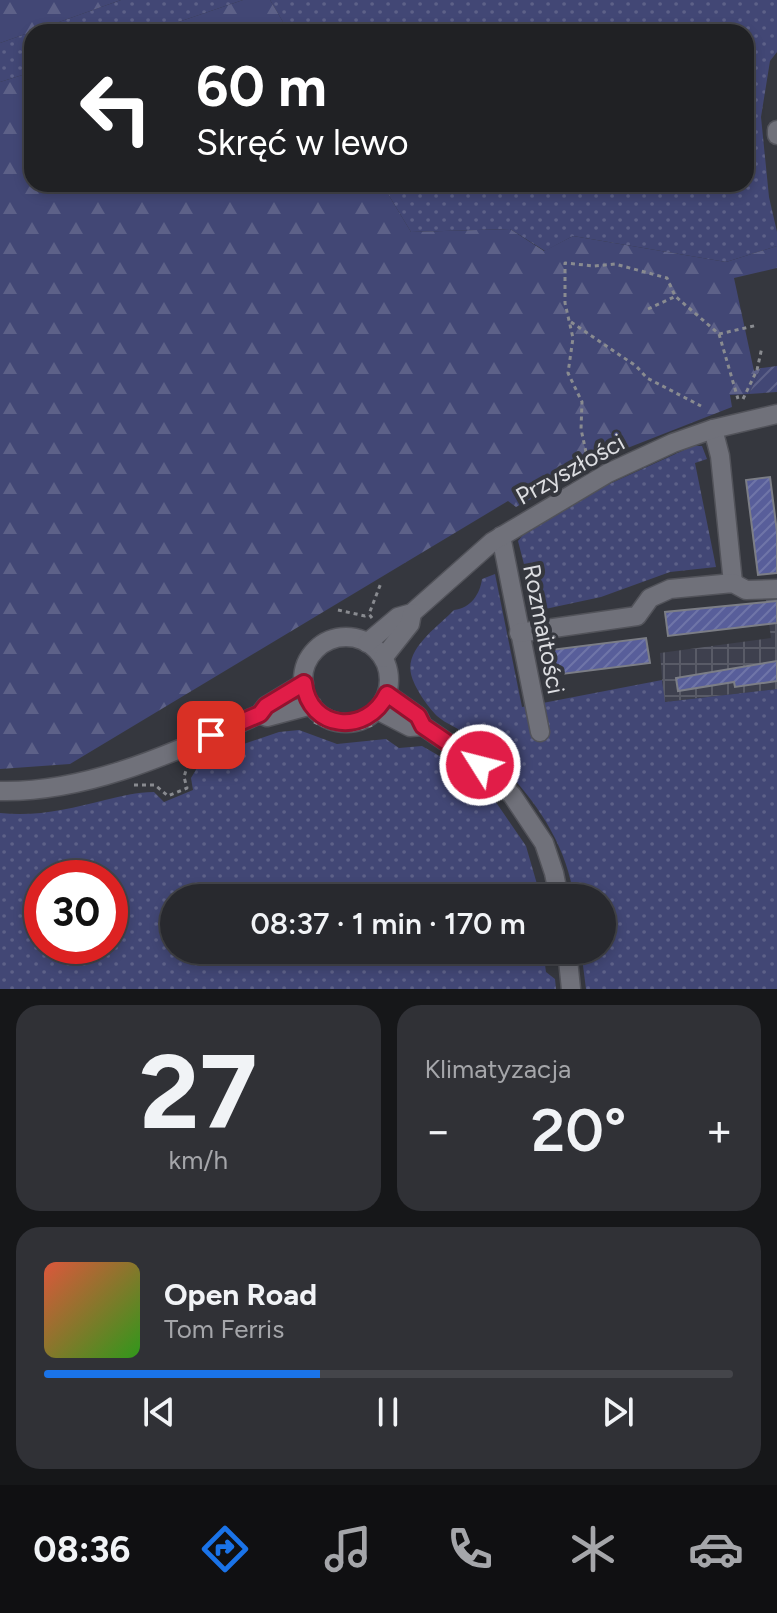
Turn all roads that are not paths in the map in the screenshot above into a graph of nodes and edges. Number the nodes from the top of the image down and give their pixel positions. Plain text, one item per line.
1 (777, 414) edge
2 (713, 429) junction
3 (501, 536) junction
4 (733, 583) junction
5 (777, 589) edge
6 (412, 613) junction
7 (519, 633) junction
8 (367, 643) junction
9 (383, 658) junction
10 (304, 683) junction
11 (379, 709) junction
12 (310, 712) junction
13 (260, 714) junction
14 (540, 732) dead end
15 (0, 791) edge
16 (556, 884) edge
17 (568, 964) edge
18 (571, 989) edge

1 - 2 street, Przyszłości
2 - 3 street, Przyszłości
2 - 4 street
3 - 6 street, Przyszłości
3 - 7 street, Rozmaitości
4 - 5 street
4 - 7 street
6 - 8 street, Przyszłości
6 - 9 street, Przyszłości
7 - 14 street, Rozmaitości
8 - 9 street
8 - 10 street
9 - 11 street
10 - 12 street
10 - 13 street
11 - 12 street
11 - 16 street
12 - 13 street
13 - 15 street
17 - 18 street

